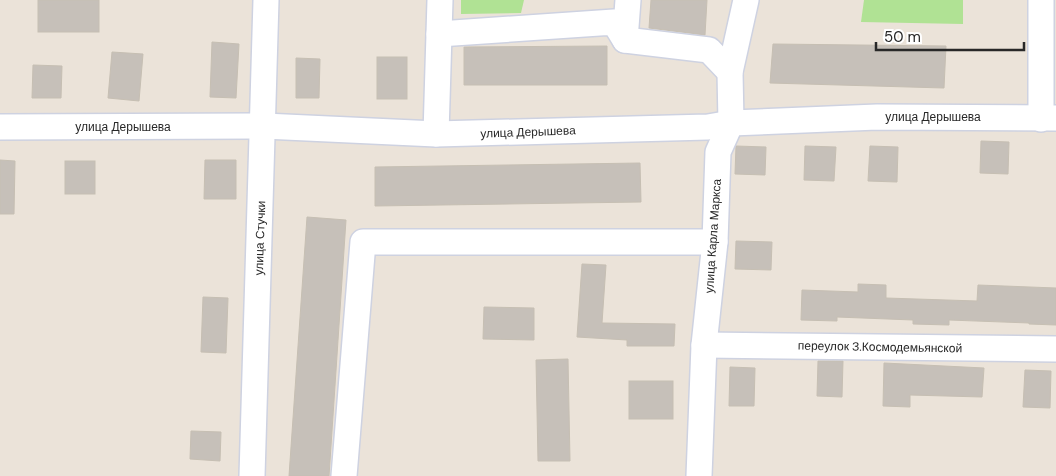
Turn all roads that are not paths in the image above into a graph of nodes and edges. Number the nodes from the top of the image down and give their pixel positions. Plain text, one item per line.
1 (266, 0) edge
2 (440, 0) edge
3 (628, 0) edge
4 (746, 0) edge
5 (1041, 0) edge
6 (439, 34) junction
7 (626, 40) junction
8 (730, 72) junction
9 (1048, 118) edge
10 (730, 124) junction
11 (264, 126) junction
12 (0, 127) edge
13 (436, 134) junction
14 (715, 242) junction
15 (704, 345) junction
16 (1056, 350) edge
17 (252, 476) edge
18 (344, 476) edge
19 (699, 476) edge

1 - 11 street, улица Стучки
2 - 6 street
3 - 7 street
4 - 8 street, улица Карла Маркса
5 - 9 street
6 - 7 street
6 - 13 street
7 - 8 street
8 - 10 street, улица Карла Маркса
9 - 10 street, улица Дерышева
10 - 13 street, улица Дерышева
10 - 14 street, улица Карла Маркса
11 - 12 street, улица Дерышева
11 - 13 street, улица Дерышева
11 - 17 street, улица Стучки
14 - 15 street, улица Карла Маркса
14 - 18 street
15 - 16 street, переулок З.Космодемьянской
15 - 19 street, улица Карла Маркса

